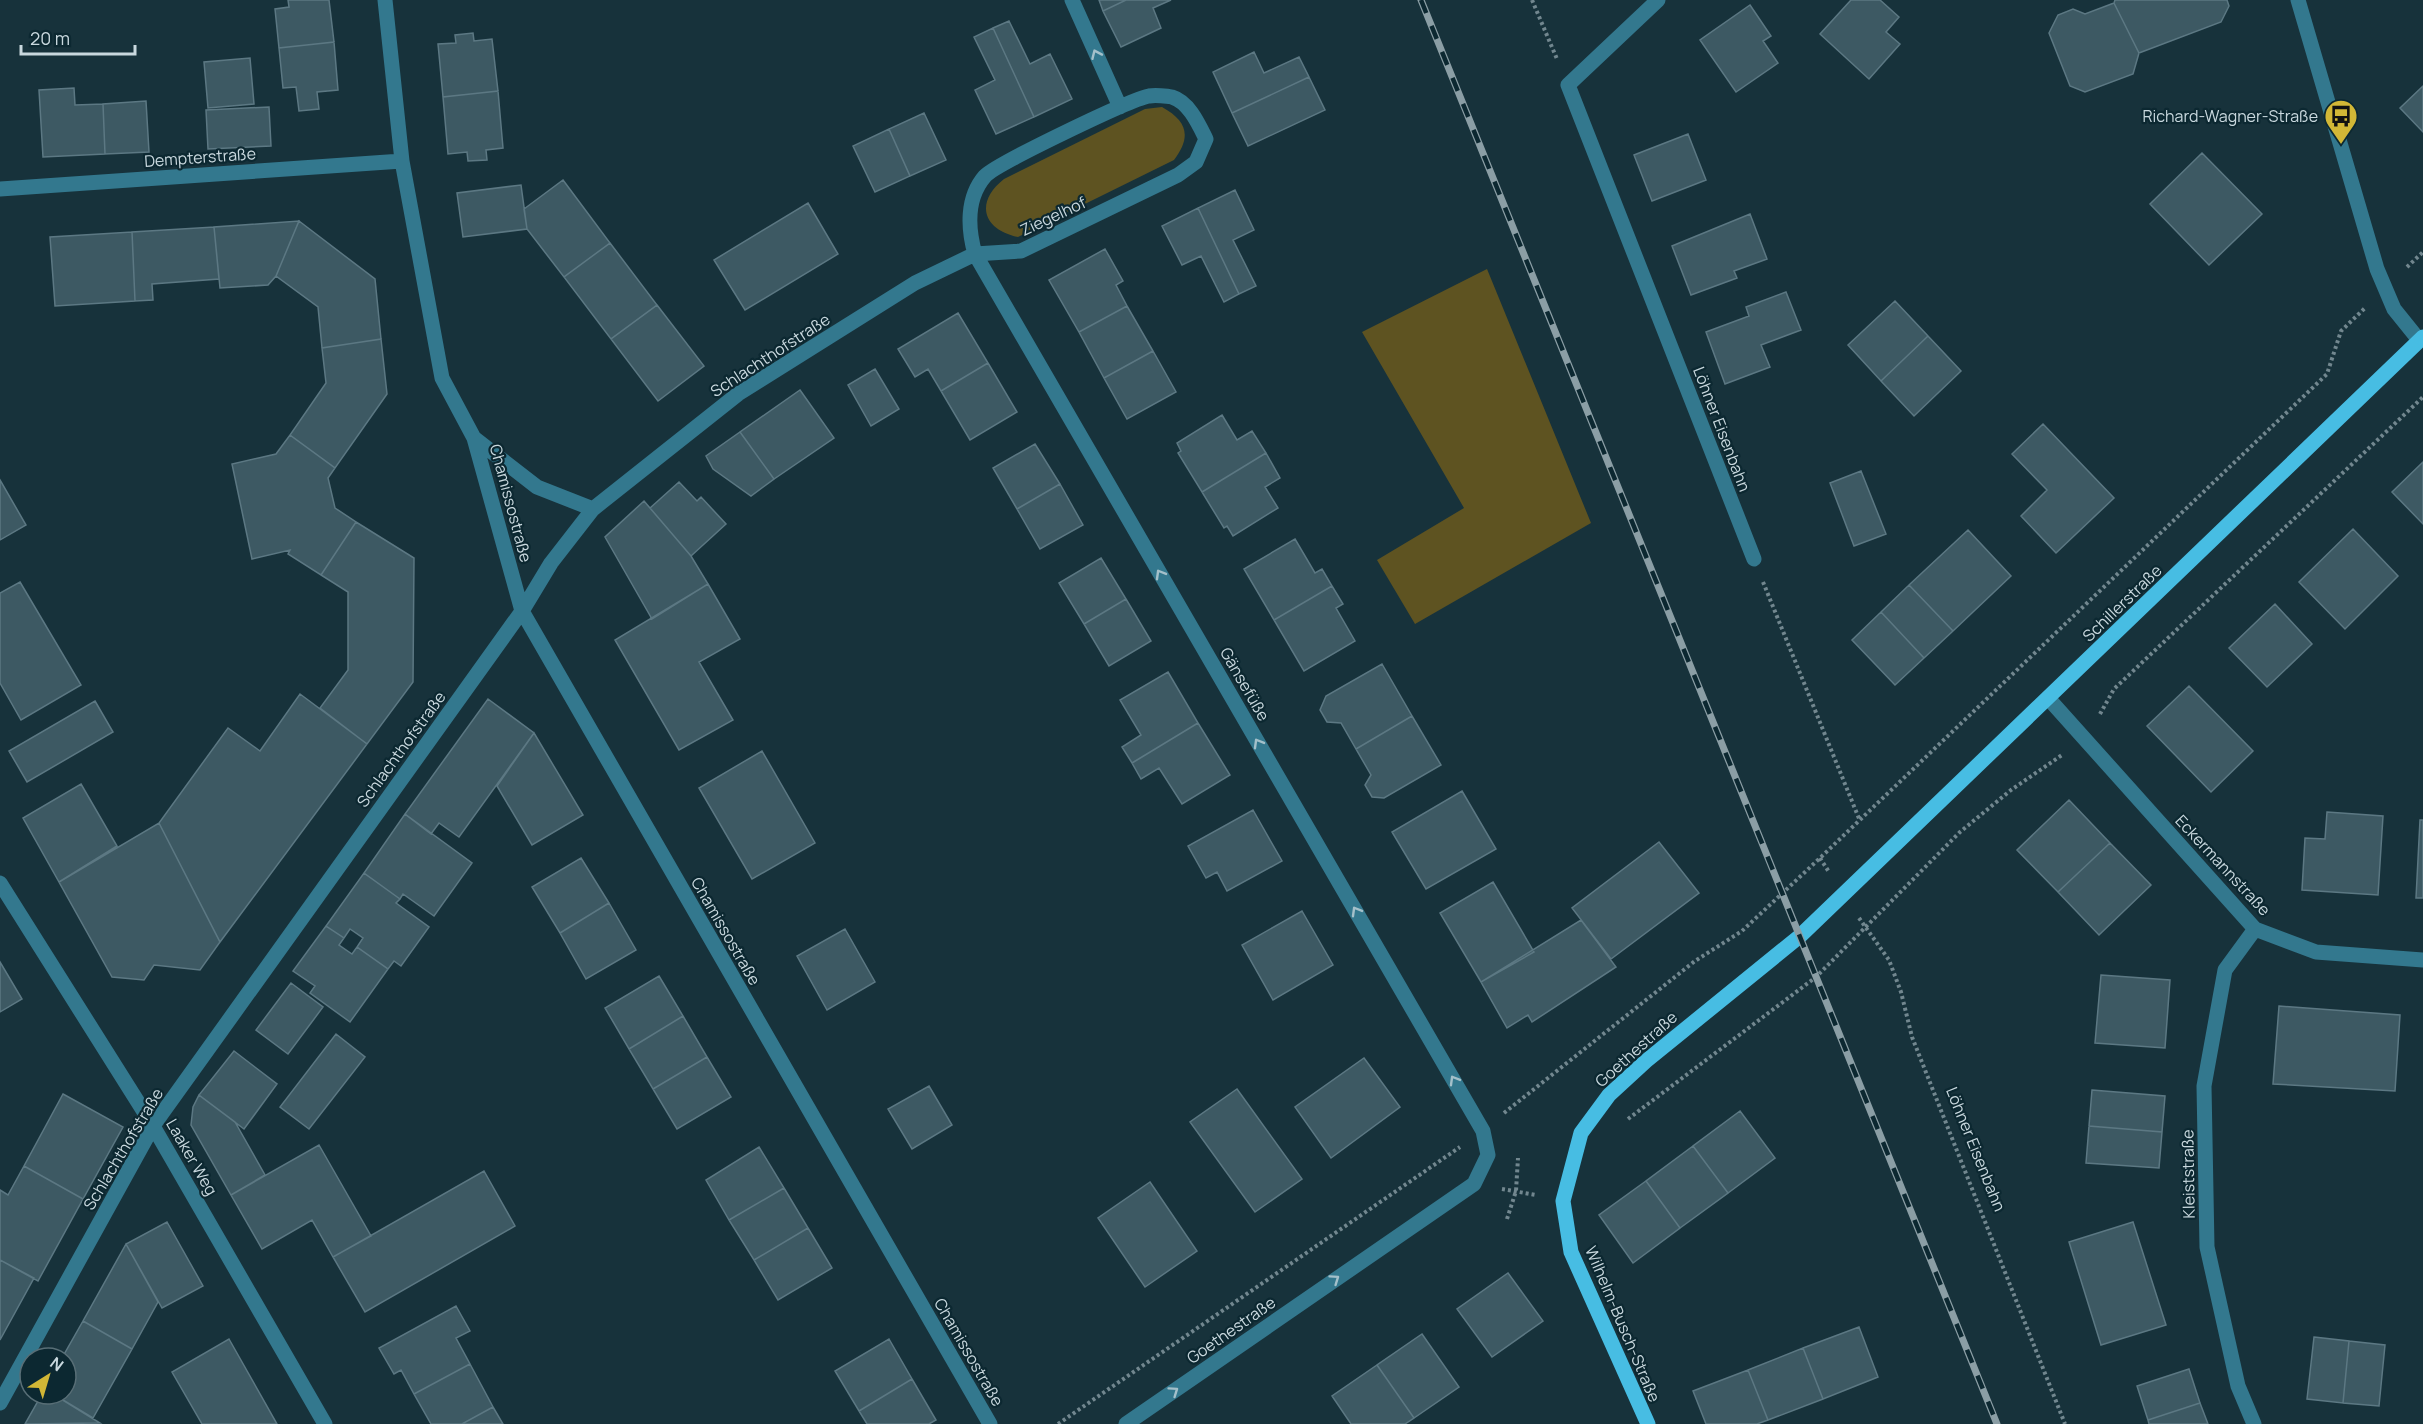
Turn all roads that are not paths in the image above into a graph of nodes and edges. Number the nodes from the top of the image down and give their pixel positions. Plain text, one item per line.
1 (385, 0) edge
2 (1072, 0) edge
3 (1658, 0) edge
4 (2298, 0) edge
5 (1120, 107) junction
6 (402, 161) junction
7 (0, 189) edge
8 (975, 254) junction
9 (2421, 338) edge
10 (474, 438) junction
11 (593, 509) junction
12 (1754, 559) road end
13 (522, 611) junction
14 (2048, 698) junction
15 (0, 883) edge
16 (1844, 894) joint
17 (2255, 929) junction
18 (2423, 960) edge
19 (153, 1126) junction
20 (1483, 1131) joint
21 (1563, 1201) joint
22 (0, 1403) edge
23 (325, 1424) edge
24 (990, 1424) edge
25 (1126, 1424) edge
26 (1648, 1424) edge
27 (2254, 1424) edge

1 - 6 street, Chamissostraße
5 -> 2 street
3 - 12 street, Löhner Eisenbahn
4 - 9 street
5 - 8 street, Ziegelhof
5 - 8 street, Ziegelhof
6 - 7 street, Dempterstraße
6 - 10 street, Chamissostraße
8 - 11 street, Schlachthofstraße
20 -> 8 street, Gänsefüße
9 - 14 main road, Schillerstraße
10 - 11 street, Chamissostraße
10 - 13 street, Chamissostraße
11 - 13 street, Schlachthofstraße
13 - 19 street, Schlachthofstraße
13 - 24 street, Chamissostraße
14 - 16 main road, Schillerstraße
14 - 17 street, Eckermannstraße
15 - 19 street, Laaker Weg
16 - 21 main road, Goethestraße
17 - 18 street, Eckermannstraße
17 - 27 street, Kleiststraße
19 - 22 street, Schlachthofstraße
19 - 23 street, Laaker Weg
25 -> 20 street, Goethestraße
21 - 26 main road, Wilhelm-Busch-Straße

